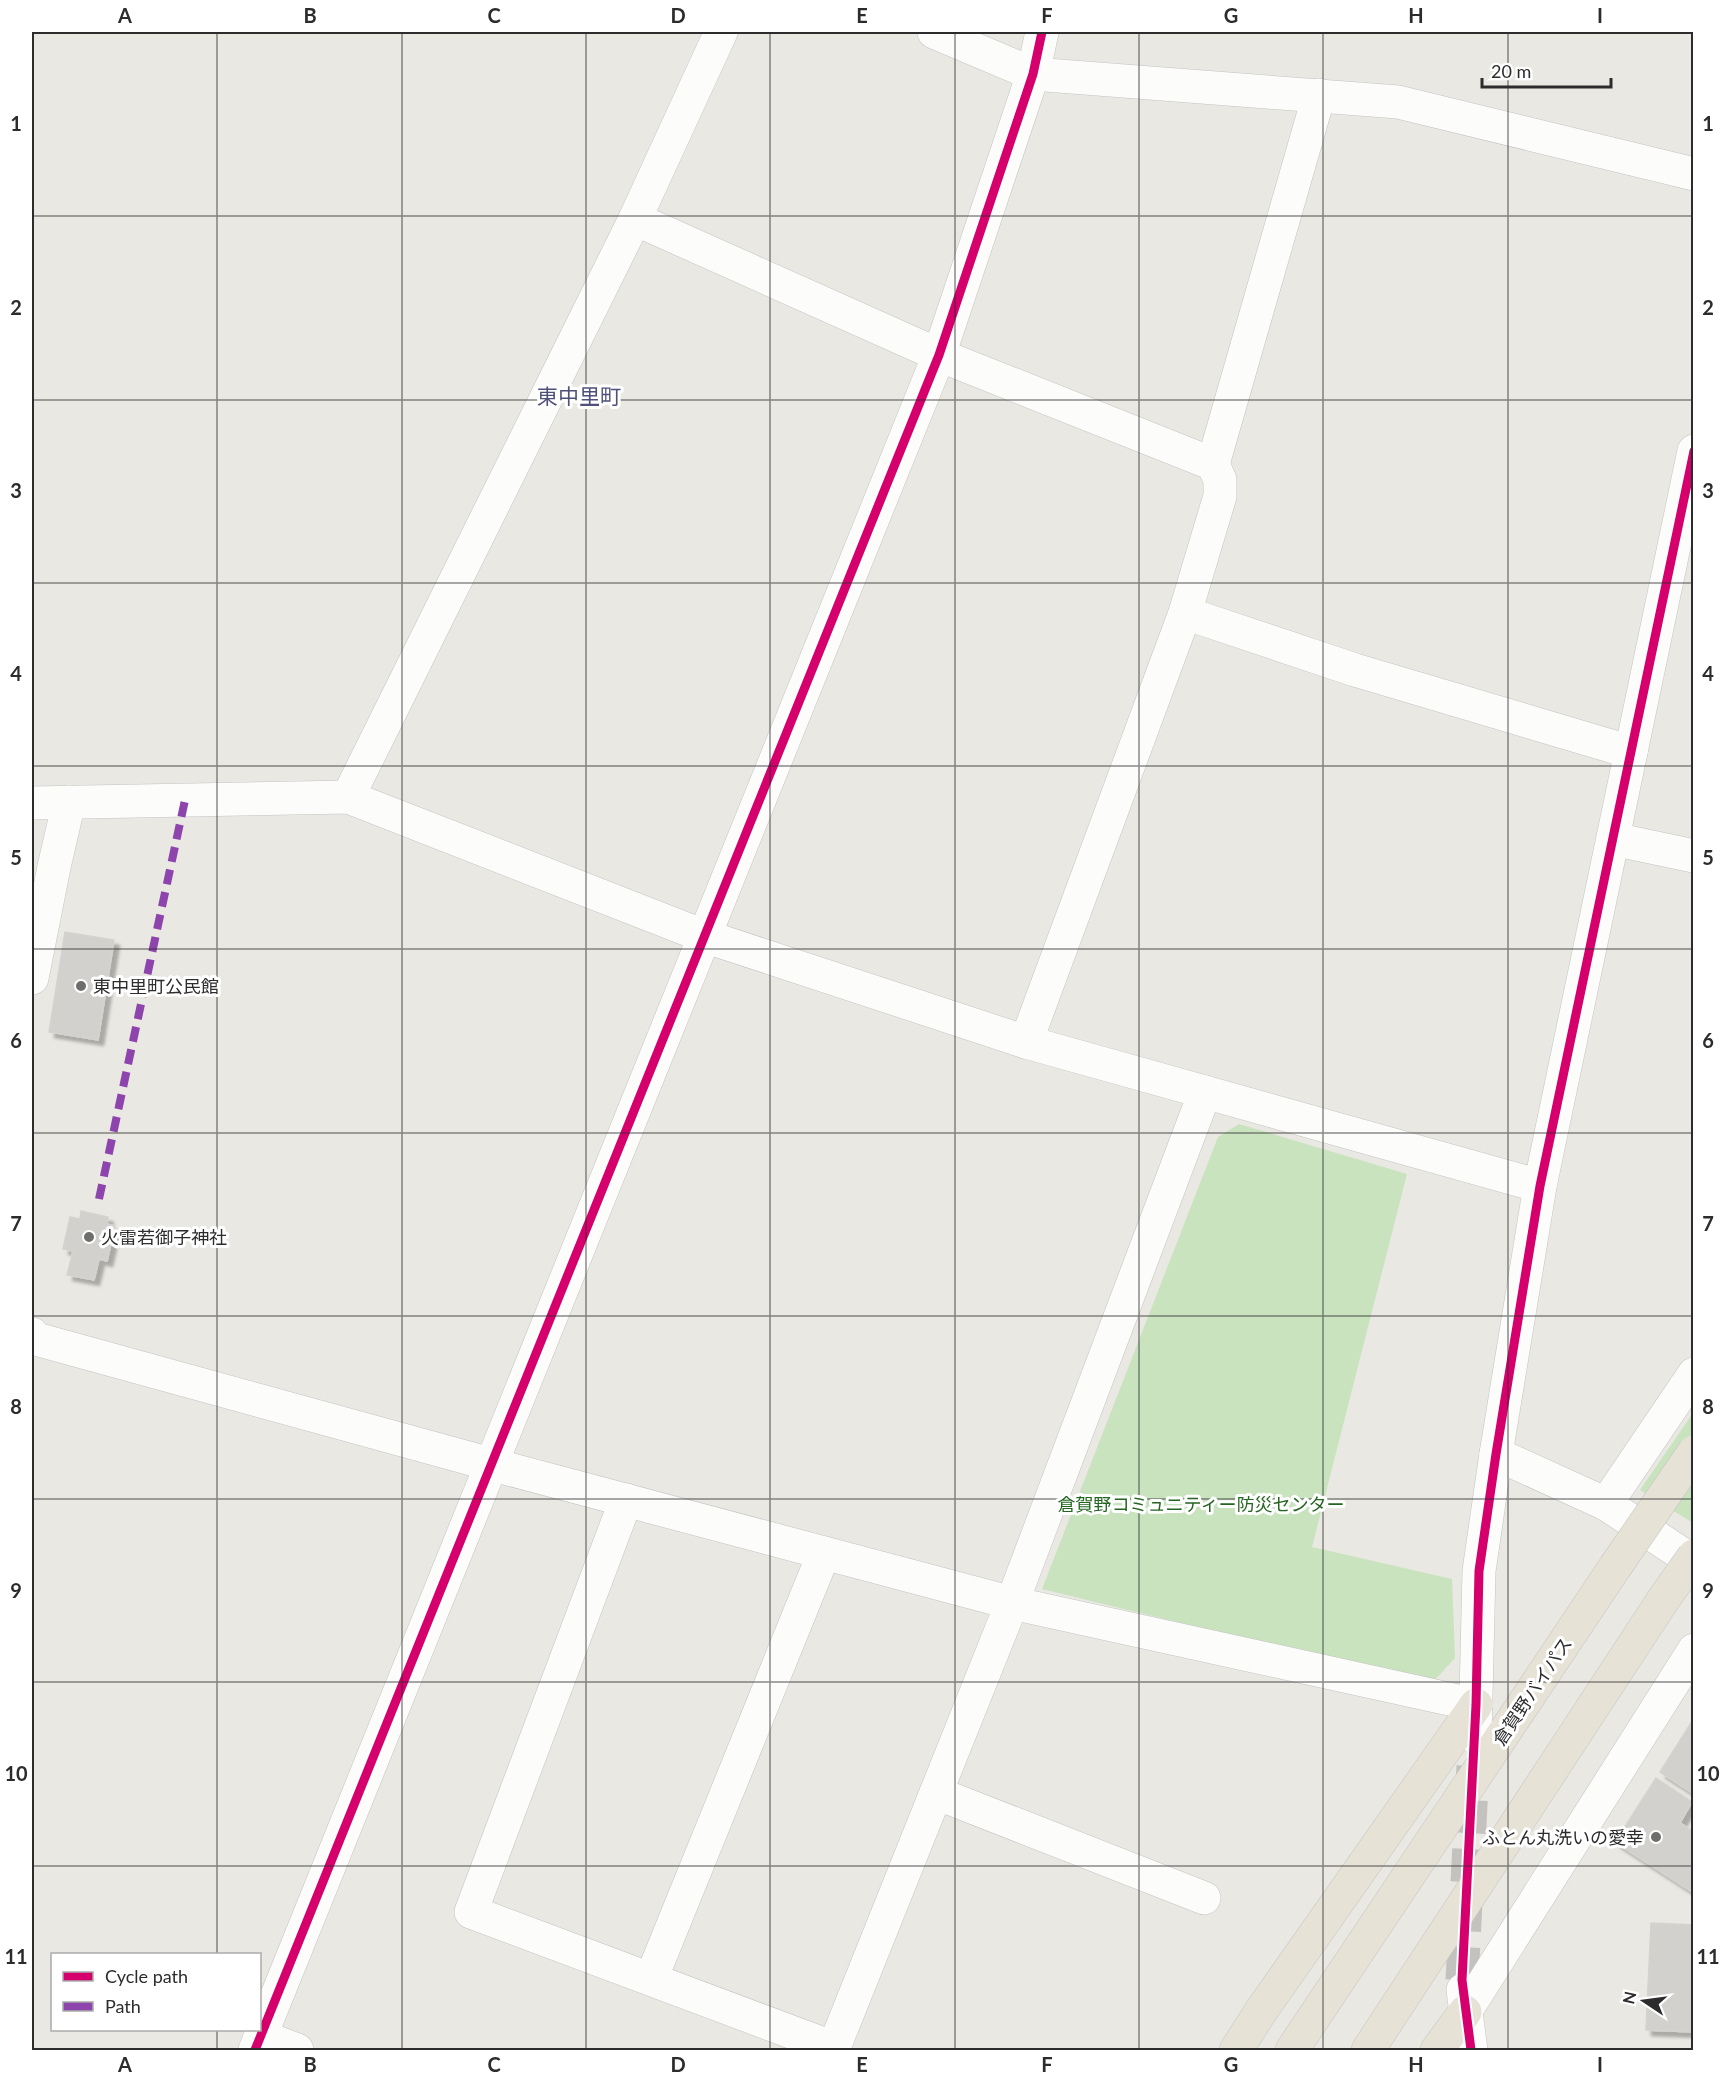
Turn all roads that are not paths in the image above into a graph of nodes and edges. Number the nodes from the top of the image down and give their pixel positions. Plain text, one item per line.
1 (721, 32) edge
2 (934, 32) edge
3 (1042, 32) edge
4 (1033, 74) junction
5 (1319, 95) junction
6 (1694, 174) edge
7 (635, 219) junction
8 (939, 355) junction
9 (1694, 451) edge
10 (1213, 464) junction
11 (1185, 613) junction
12 (1631, 752) junction
13 (348, 797) junction
14 (69, 802) junction
15 (32, 803) edge
16 (1613, 839) junction
17 (1694, 856) edge
18 (704, 936) junction
19 (32, 978) edge
20 (1026, 1042) junction
21 (1205, 1092) junction
22 (1540, 1186) junction
23 (32, 1334) edge
24 (1694, 1374) edge
25 (1694, 1452) edge
26 (1496, 1454) junction
27 (490, 1464) junction
28 (626, 1500) junction
29 (1606, 1504) junction
30 (824, 1553) junction
31 (1694, 1556) edge
32 (1694, 1562) edge
33 (1012, 1603) junction
34 (1694, 1650) edge
35 (1475, 1721) junction
36 (936, 1793) junction
37 (1204, 1898) dead end
38 (651, 1979) junction
39 (1464, 1996) junction
40 (257, 2043) edge
41 (834, 2049) edge
42 (297, 2050) edge
43 (1236, 2050) edge
44 (1292, 2050) edge
45 (1368, 2050) edge
46 (1437, 2050) edge
47 (1472, 2050) edge

1 - 7 street
2 - 4 street
3 - 4 street
4 - 5 street
4 - 8 street
5 - 6 street
5 - 10 street
7 - 8 street
7 - 13 street
8 - 10 street
8 - 18 street
9 - 12 street
10 - 11 street
11 - 12 street
11 - 20 street
12 - 16 street
13 - 14 street
13 - 18 street
14 - 15 street
14 - 19 street
16 - 17 street
16 - 22 street
18 - 20 street
18 - 27 street
20 - 21 street
21 - 22 street
21 - 33 street
22 - 26 street
23 - 27 street
24 - 29 street
25 - 44 highway, 倉賀野バイパス, bridge
26 - 29 street
26 - 35 street
27 - 28 street
27 - 40 street
28 - 30 street
28 - 38 street
29 - 32 street
30 - 33 street
30 - 38 street
31 - 45 highway, bridge
33 - 35 street
33 - 36 street
34 - 39 street
35 - 43 highway
36 - 37 street
36 - 41 street
38 - 41 street
39 - 46 highway
39 - 47 street
40 - 42 street

